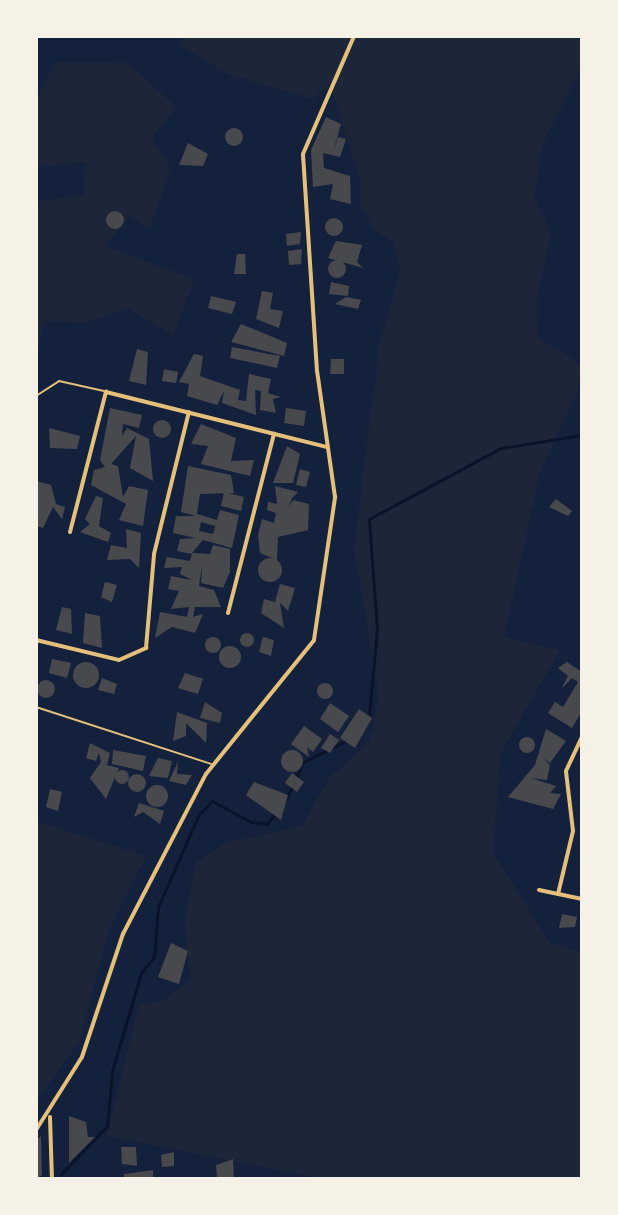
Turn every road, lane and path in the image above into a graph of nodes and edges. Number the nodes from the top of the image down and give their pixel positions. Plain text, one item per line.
1 (354, 36) edge
2 (106, 392) junction
3 (36, 396) edge
4 (189, 412) junction
5 (274, 434) junction
6 (326, 447) junction
7 (70, 532) dead end
8 (228, 613) dead end
9 (36, 640) edge
10 (36, 707) edge
11 (582, 736) edge
12 (212, 765) junction
13 (539, 890) dead end
14 (558, 894) junction
15 (582, 899) edge
16 (50, 1115) junction
17 (36, 1130) edge
18 (52, 1179) edge

1 - 6 street
2 - 3 lane
2 - 4 street
2 - 7 street
4 - 5 street
4 - 9 street
5 - 6 street
5 - 8 street
6 - 12 street
10 - 12 lane
11 - 14 street
12 - 16 street
13 - 14 street
14 - 15 street
16 - 17 street
16 - 18 street

